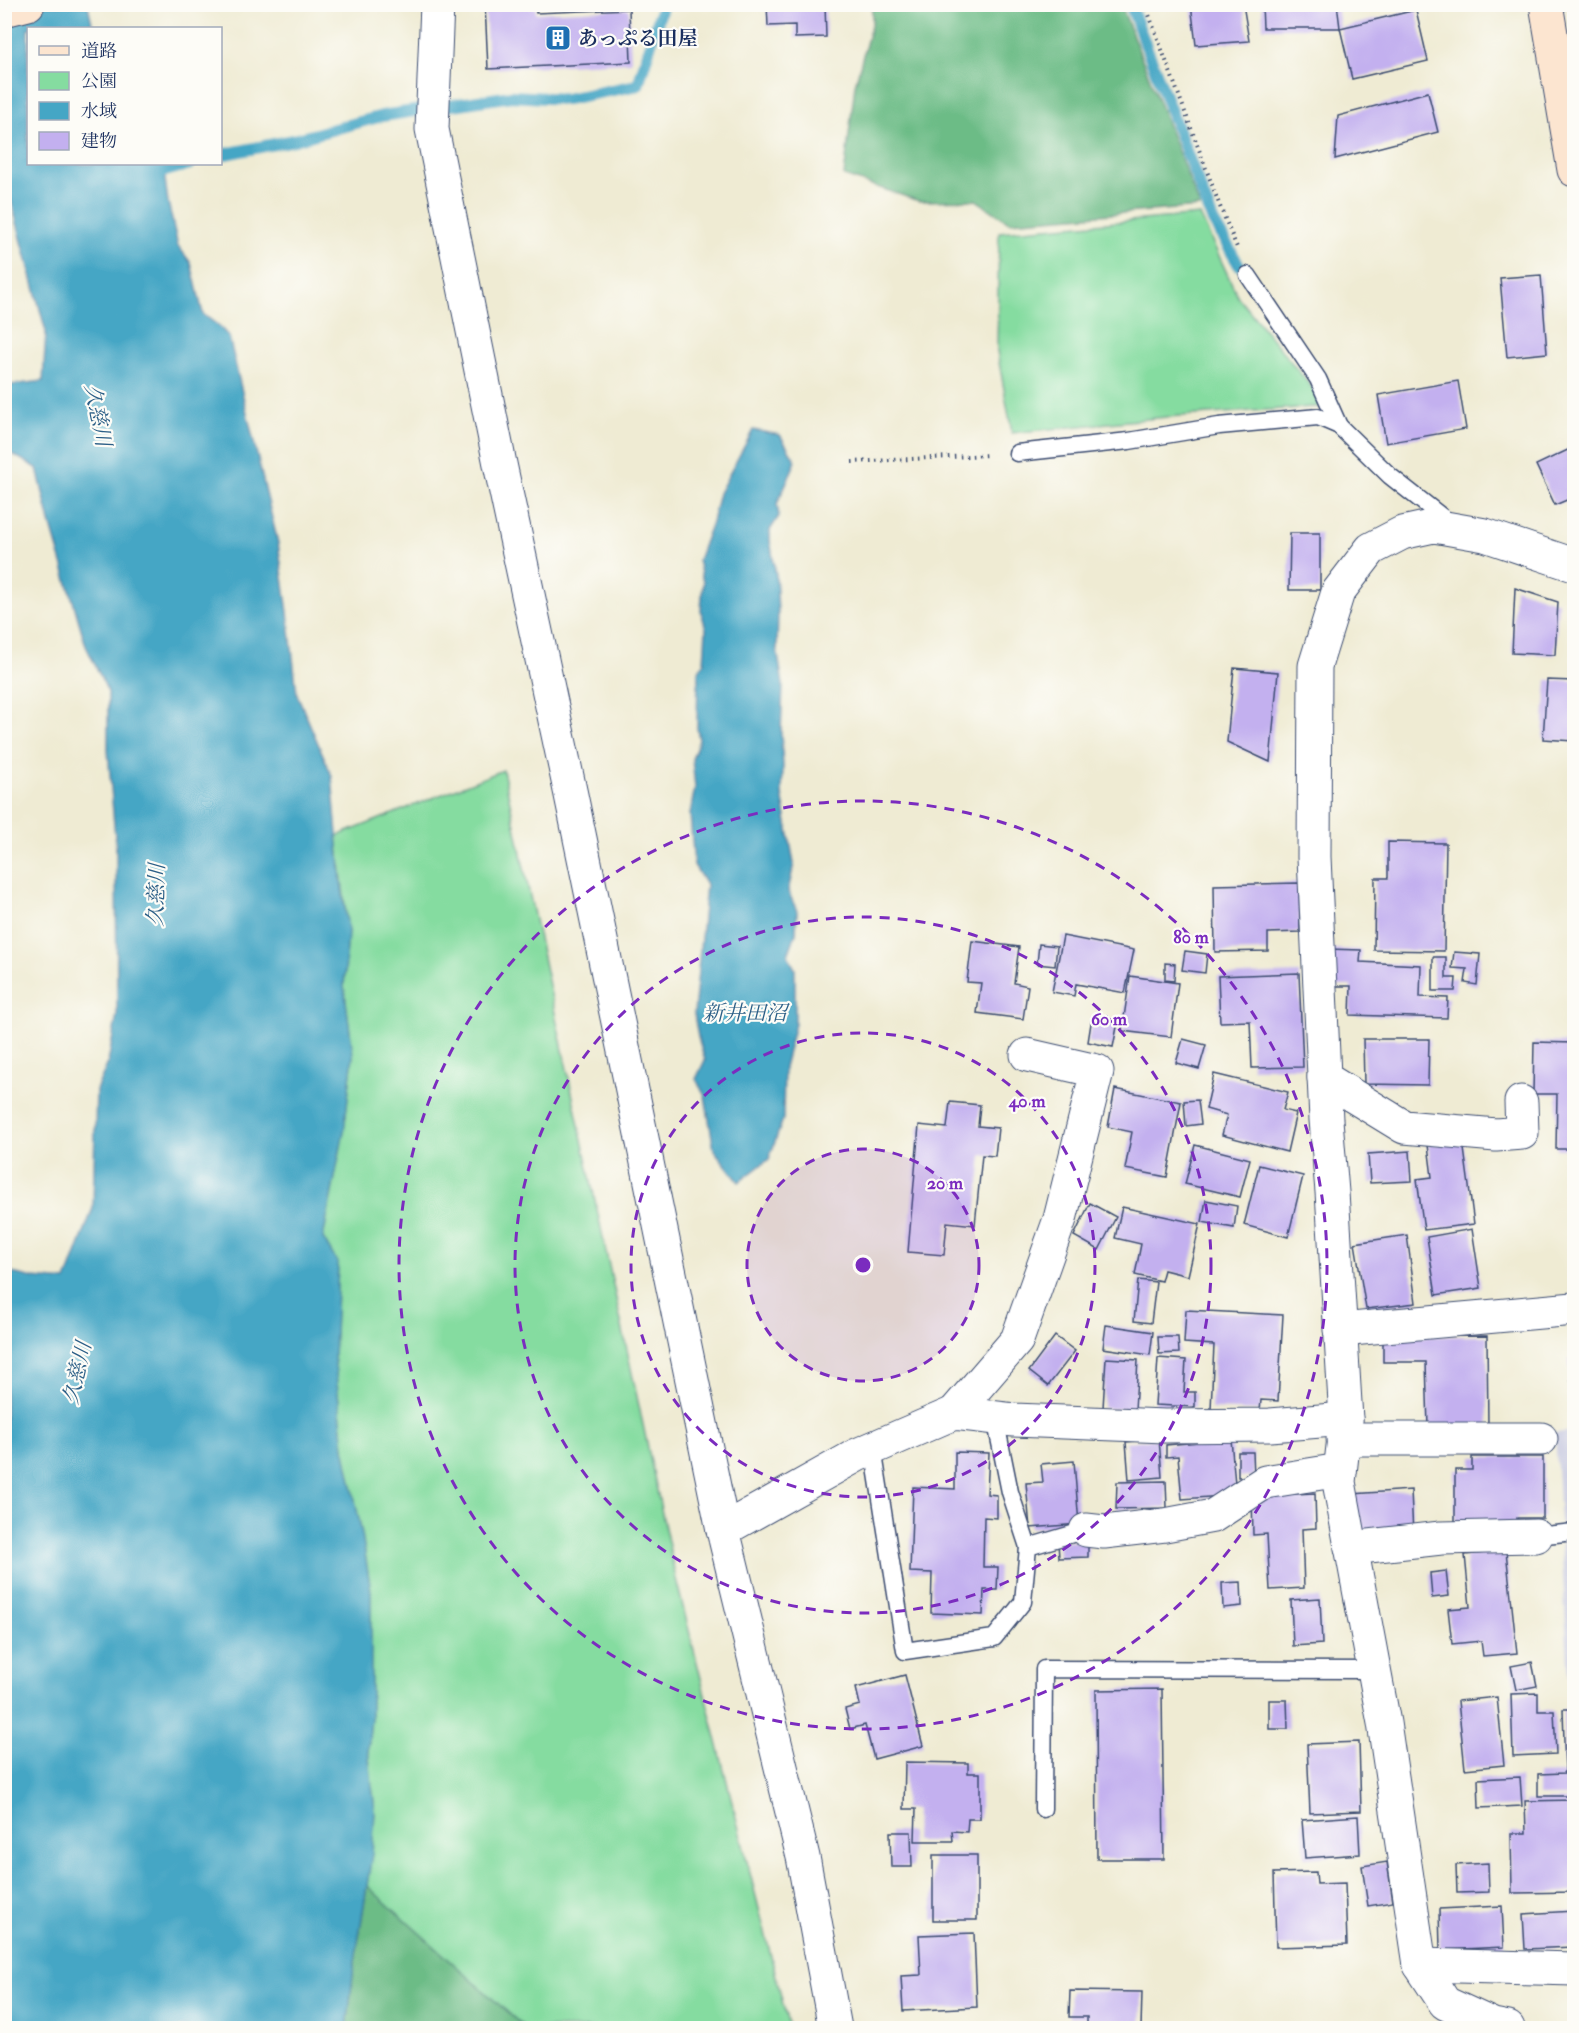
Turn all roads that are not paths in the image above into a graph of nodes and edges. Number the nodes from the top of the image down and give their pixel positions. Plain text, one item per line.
1 (28, 4) edge
2 (437, 4) edge
3 (1546, 4) edge
4 (4, 10) edge
5 (1575, 170) edge
6 (1248, 275) road end
7 (1339, 426) junction
8 (1017, 453) road end
9 (1458, 530) junction
10 (1575, 565) edge
11 (1027, 1055) dead end
12 (1323, 1078) junction
13 (1521, 1102) dead end
14 (1575, 1309) edge
15 (1340, 1330) junction
16 (954, 1413) junction
17 (996, 1418) junction
18 (1541, 1439) dead end
19 (1343, 1443) junction
20 (873, 1448) junction
21 (723, 1530) junction
22 (1086, 1530) joint
23 (1575, 1532) edge
24 (1536, 1536) joint
25 (1028, 1547) junction
26 (1351, 1548) junction
27 (1374, 1670) junction
28 (1043, 1809) dead end
29 (1420, 1965) junction
30 (1575, 1969) edge
31 (835, 2028) edge
32 (1508, 2028) edge

1 - 4 street
2 - 21 street
3 - 5 street
6 - 7 lane
7 - 8 lane
7 - 9 lane
9 - 10 street
9 - 12 street
11 - 16 street
12 - 13 street
12 - 15 street
14 - 15 street
15 - 19 street
16 - 17 street
16 - 20 street
17 - 19 street
17 - 25 lane
18 - 19 street
19 - 22 street
19 - 26 street
20 - 21 street
20 - 25 lane
21 - 31 street
22 - 25 lane
23 - 24 lane
24 - 26 street
26 - 27 street
27 - 28 lane
27 - 29 street
29 - 30 street
29 - 32 street

